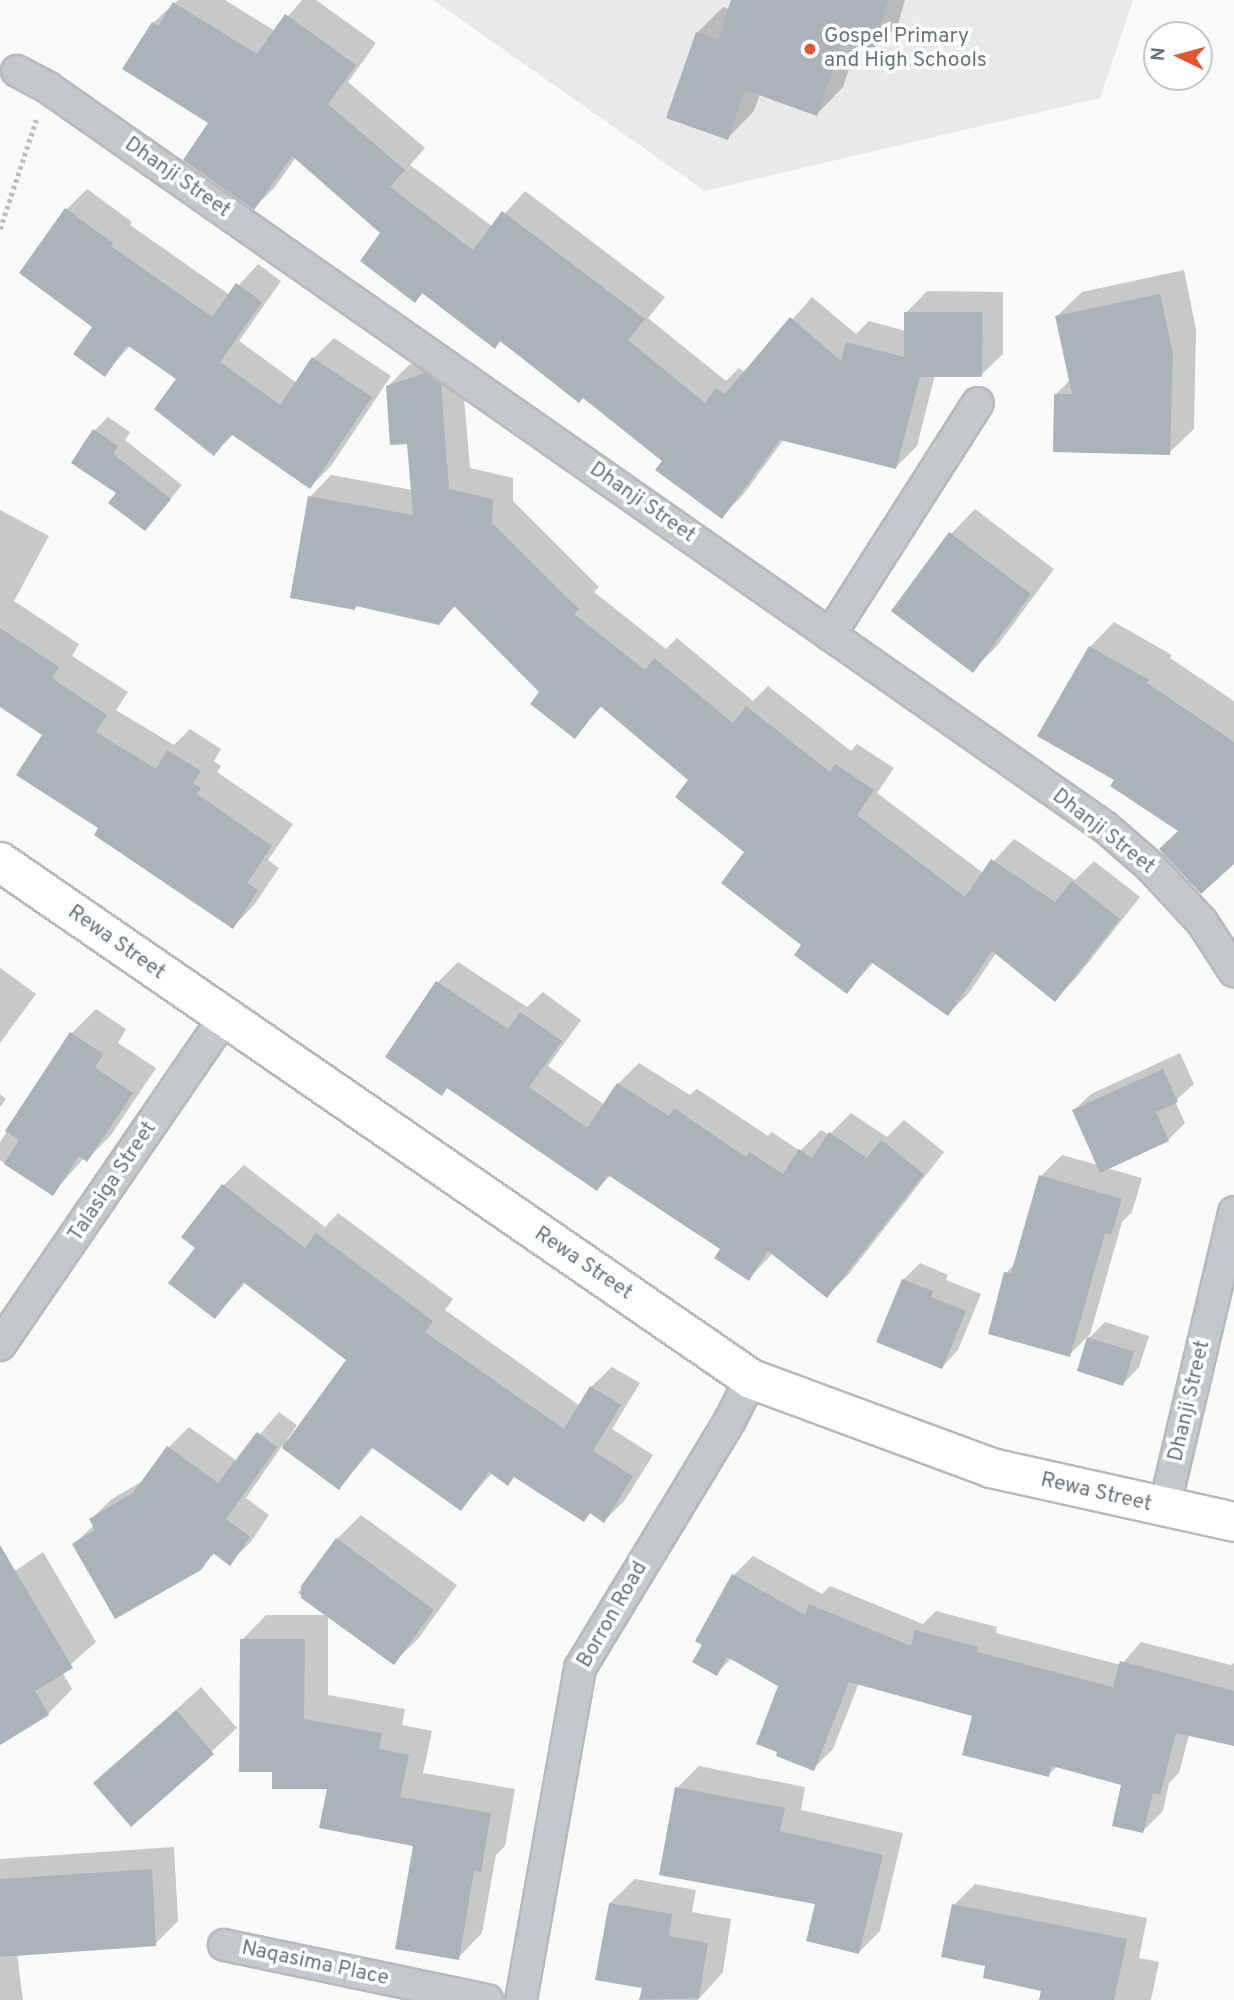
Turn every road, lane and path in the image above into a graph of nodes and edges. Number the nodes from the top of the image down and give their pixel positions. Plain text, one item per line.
1 (17, 71) dead end
2 (47, 87) junction
3 (0, 229) edge
4 (978, 403) dead end
5 (830, 635) junction
6 (0, 862) edge
7 (1234, 971) edge
8 (224, 1018) junction
9 (1234, 1212) edge
10 (0, 1345) edge
11 (751, 1379) junction
12 (1164, 1509) junction
13 (1234, 1522) edge
14 (224, 1945) dead end
15 (487, 2000) edge
16 (521, 2000) edge

1 - 2 street, Dhanji Street
2 - 3 path
2 - 5 street, Dhanji Street
4 - 5 street
5 - 7 street, Dhanji Street
6 - 8 main road, Rewa Street
8 - 10 street, Talasiga Street
8 - 11 main road, Rewa Street
9 - 12 street, Dhanji Street
11 - 12 main road, Rewa Street
11 - 16 street, Borron Road
12 - 13 main road, Rewa Street
14 - 15 street, Naqasima Place

